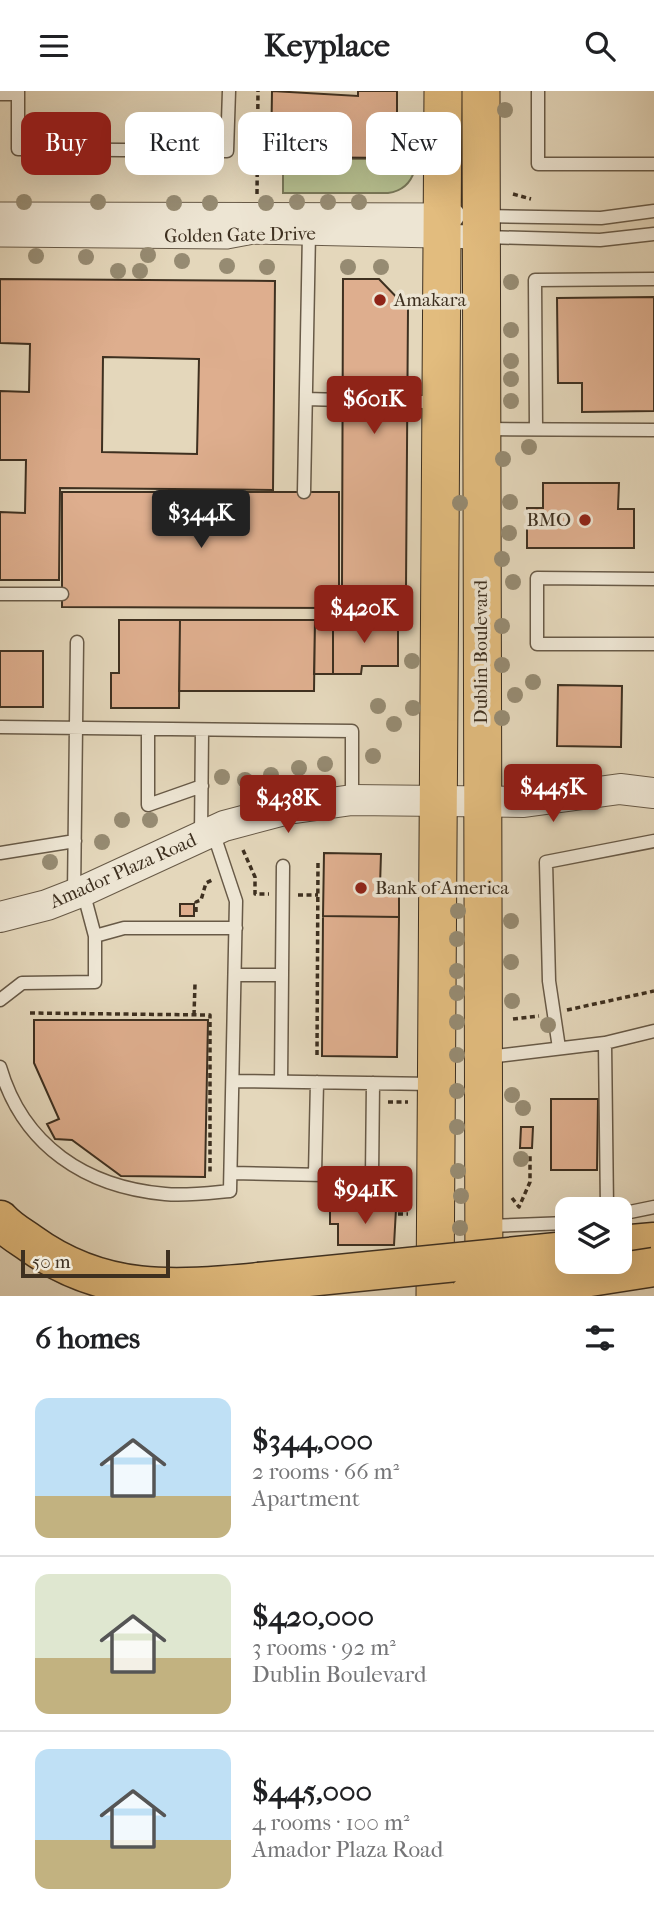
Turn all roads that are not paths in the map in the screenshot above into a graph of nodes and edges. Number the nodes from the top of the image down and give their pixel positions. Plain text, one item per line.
1 (229, 91) edge
2 (443, 91) edge
3 (481, 91) edge
4 (538, 91) edge
5 (18, 92) edge
6 (0, 94) edge
7 (654, 164) edge
8 (654, 211) edge
9 (0, 214) edge
10 (442, 225) junction
11 (480, 226) junction
12 (309, 233) junction
13 (654, 234) edge
14 (0, 235) edge
15 (654, 279) edge
16 (306, 399) junction
17 (343, 400) dead end
18 (481, 429) junction
19 (536, 429) junction
20 (654, 429) edge
21 (304, 492) dead end
22 (654, 579) edge
23 (0, 594) edge
24 (62, 594) dead end
25 (77, 642) dead end
26 (654, 644) edge
27 (0, 727) edge
28 (76, 728) junction
29 (148, 729) junction
30 (202, 730) junction
31 (654, 769) edge
32 (202, 786) junction
33 (620, 789) junction
34 (654, 793) edge
35 (352, 800) junction
36 (438, 801) junction
37 (482, 802) junction
38 (207, 834) junction
39 (75, 841) junction
40 (654, 841) edge
41 (0, 853) edge
42 (283, 866) dead end
43 (78, 893) junction
44 (0, 917) edge
45 (236, 928) junction
46 (95, 936) junction
47 (235, 975) junction
48 (282, 975) junction
49 (0, 1000) edge
50 (654, 1031) edge
51 (605, 1043) junction
52 (559, 1048) junction
53 (484, 1057) junction
54 (0, 1067) edge
55 (234, 1081) junction
56 (281, 1082) junction
57 (317, 1082) junction
58 (373, 1083) junction
59 (435, 1084) junction
60 (231, 1173) junction
61 (315, 1174) junction
62 (607, 1197) edge
63 (654, 1207) edge
64 (632, 1212) edge
65 (0, 1220) edge
66 (555, 1223) edge
67 (485, 1226) junction
68 (654, 1242) edge
69 (632, 1244) edge
70 (555, 1252) edge
71 (654, 1267) edge
72 (435, 1296) edge
73 (468, 1296) edge
74 (484, 1296) edge

1 - 5 lane
2 - 10 main road
3 - 11 main road, Dublin Boulevard
4 - 7 lane
5 - 6 lane
8 - 11 lane
9 - 10 street, Golden Gate Drive
10 - 11 street, Golden Gate Drive
10 - 12 street, Golden Gate Drive
10 - 36 main road
11 - 13 lane
11 - 18 main road, Dublin Boulevard
12 - 14 street, Golden Gate Drive
12 - 16 lane
15 - 19 lane
16 - 17 lane
16 - 21 lane
18 - 19 lane
18 - 37 main road, Dublin Boulevard
19 - 20 lane
22 - 26 lane
23 - 24 lane
25 - 28 lane
27 - 28 lane
28 - 29 lane
28 - 39 lane
29 - 30 lane
29 - 32 lane
30 - 32 lane
30 - 35 lane
31 - 33 street, Amador Plaza Road
32 - 38 lane
33 - 34 street, Amador Plaza Road
33 - 37 street, Amador Plaza Road
35 - 36 street, Amador Plaza Road
35 - 38 street, Amador Plaza Road
36 - 37 street, Amador Plaza Road
36 - 59 main road
37 - 53 main road, Dublin Boulevard
38 - 43 street, Amador Plaza Road
38 - 45 lane
39 - 41 lane
39 - 43 lane
40 - 52 lane
42 - 48 lane
43 - 44 street, Amador Plaza Road
43 - 46 lane
45 - 46 lane
45 - 47 lane
46 - 49 lane
47 - 48 lane
47 - 55 lane
48 - 56 lane
50 - 51 lane
51 - 52 lane
51 - 62 lane
52 - 53 lane
53 - 67 main road, Dublin Boulevard
54 - 60 lane
55 - 56 lane
55 - 60 lane
56 - 57 lane
57 - 58 lane
57 - 61 lane
58 - 59 lane
58 - 61 lane
59 - 72 main road
60 - 61 lane
63 - 64 lane
65 - 70 highway, bridge
66 - 67 lane
67 - 74 main road, Dublin Boulevard
68 - 69 highway
71 - 73 highway, bridge

